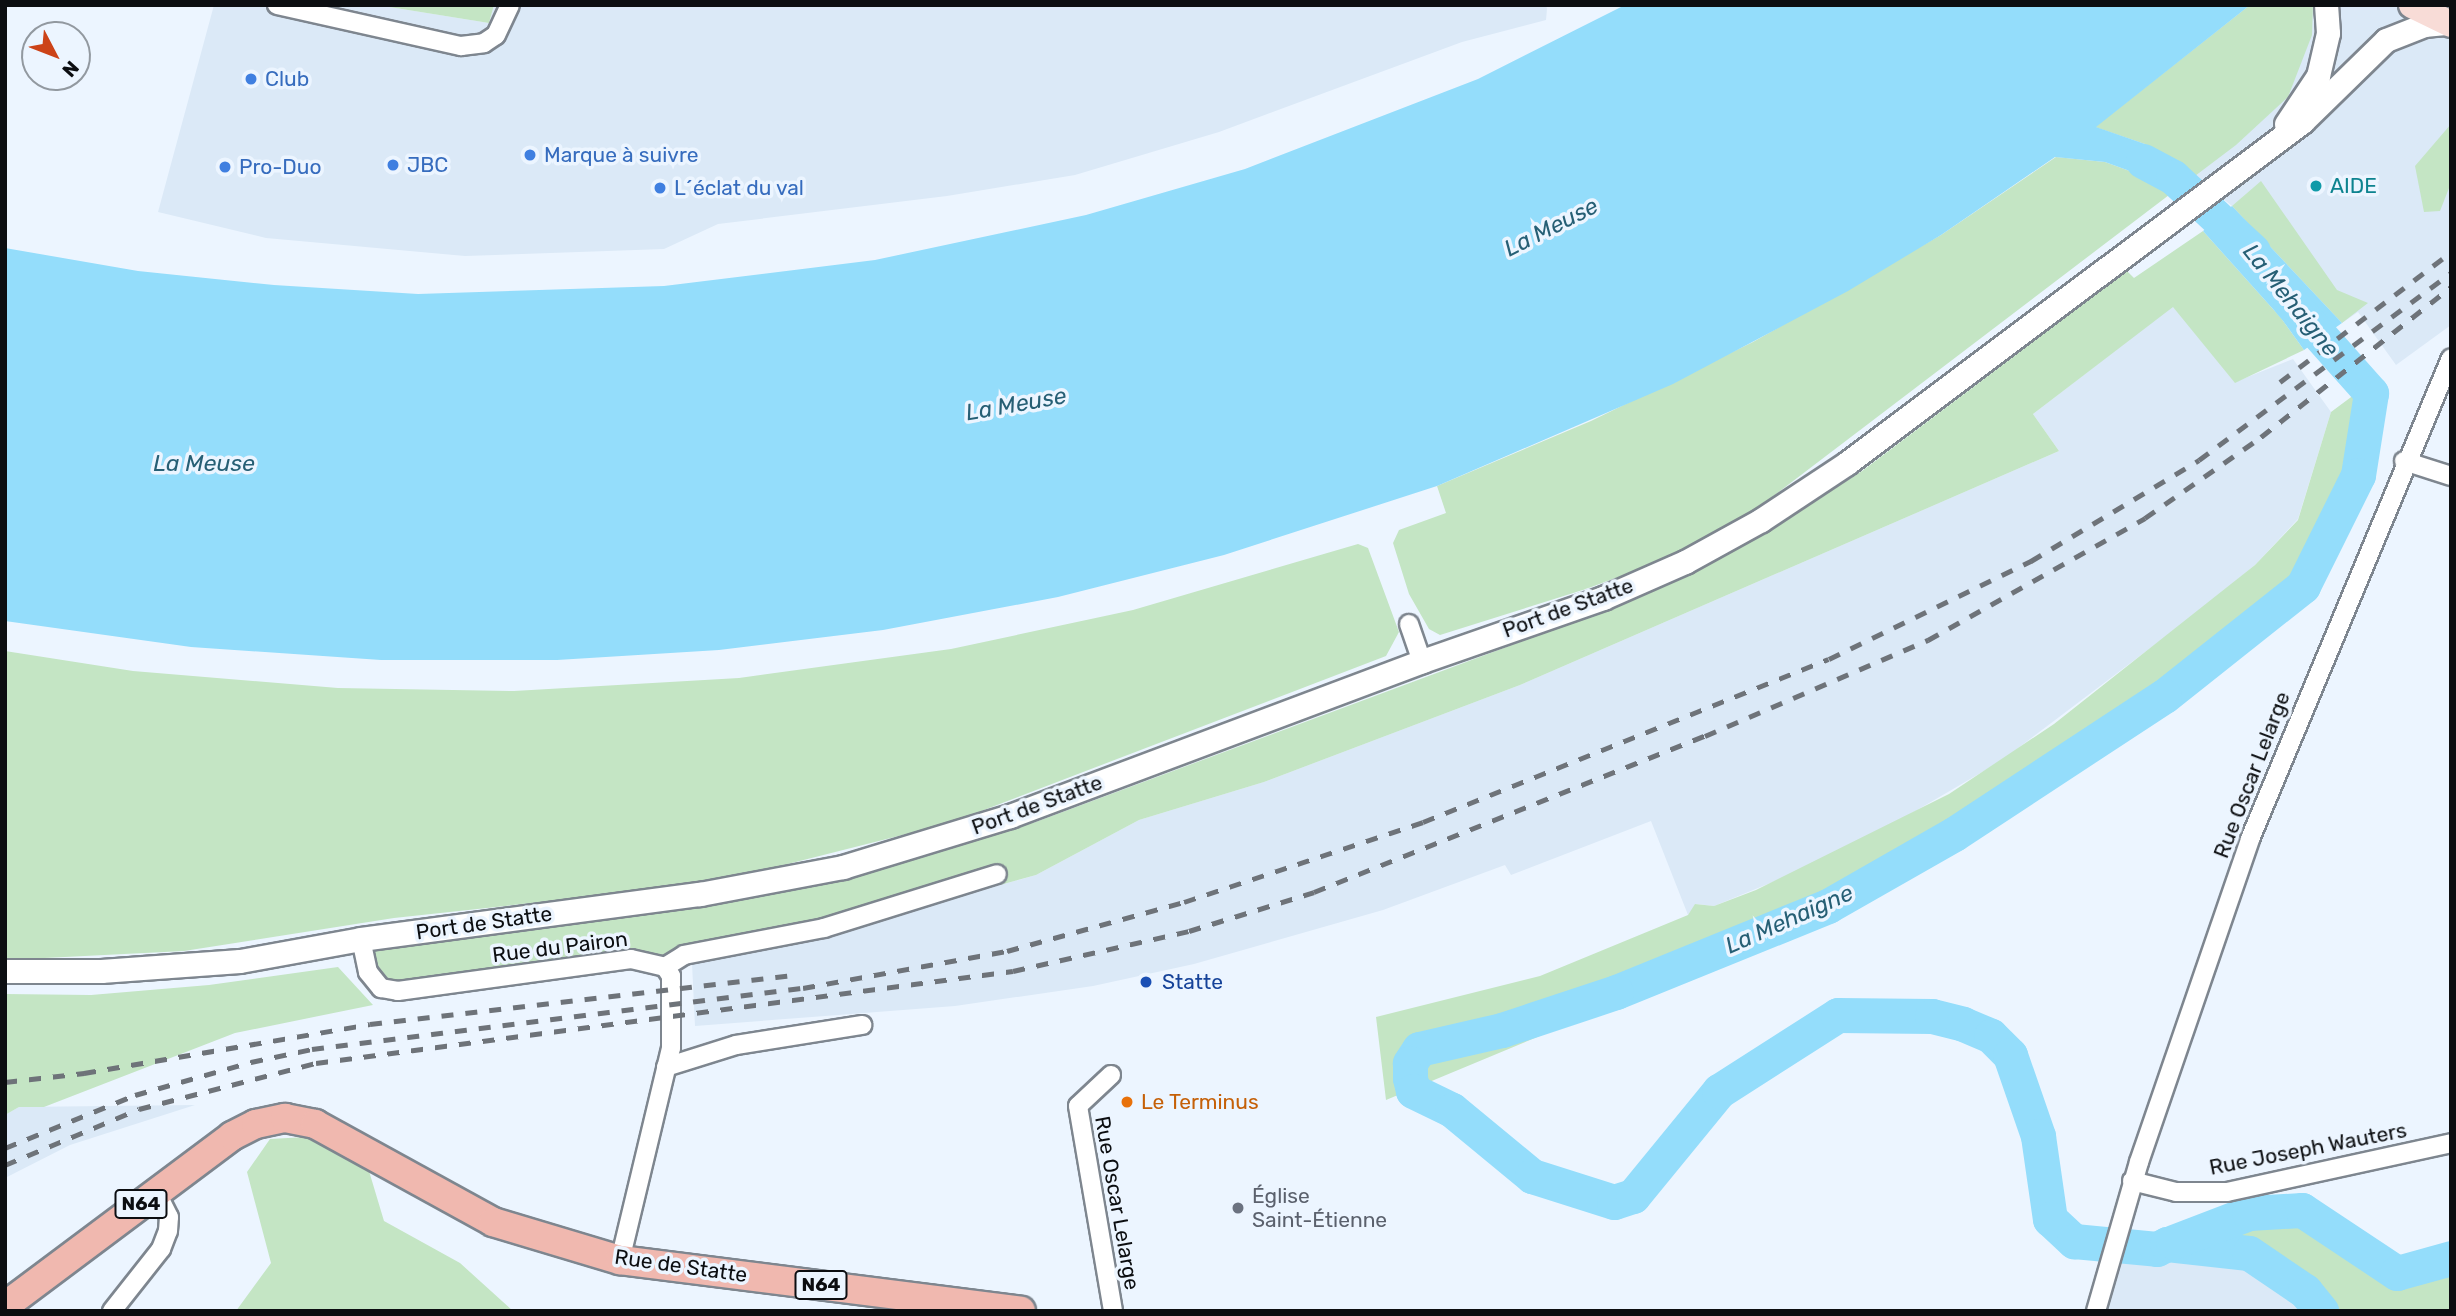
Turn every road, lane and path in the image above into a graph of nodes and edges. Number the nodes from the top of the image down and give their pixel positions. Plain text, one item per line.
1 (277, 5) edge
2 (510, 5) edge
3 (2412, 5) edge
4 (2329, 7) edge
5 (2449, 23) edge
6 (2278, 137) junction
7 (2451, 358) edge
8 (2404, 461) junction
9 (2451, 475) edge
10 (1409, 624) dead end
11 (1422, 660) junction
12 (997, 874) dead end
13 (361, 939) junction
14 (665, 967) junction
15 (5, 971) edge
16 (862, 1025) dead end
17 (666, 1067) junction
18 (1111, 1075) dead end
19 (2451, 1143) edge
20 (2133, 1181) junction
21 (157, 1193) junction
22 (620, 1260) junction
23 (5, 1306) edge
24 (112, 1311) edge
25 (1021, 1311) edge
26 (1113, 1311) edge
27 (2096, 1311) edge

1 - 2 street
3 - 5 main road
4 - 6 street
5 - 6 street, Port de Statte
6 - 11 street, Port de Statte
7 - 8 street, Rue Oscar Lelarge
8 - 9 street
8 - 20 street, Rue Oscar Lelarge
10 - 11 street
11 - 13 street, Port de Statte
12 - 14 street
13 - 14 street, Rue du Pairon
13 - 15 street, Port de Statte
14 - 17 street
16 - 17 street
17 - 22 street
18 - 26 street, Rue Oscar Lelarge
19 - 20 street, Rue Joseph Wauters
20 - 27 street, Rue Oscar Lelarge
21 - 22 main road, Rue de Statte / N64
21 - 23 main road, N64
21 - 24 street
22 - 25 main road, Rue de Statte / N64

